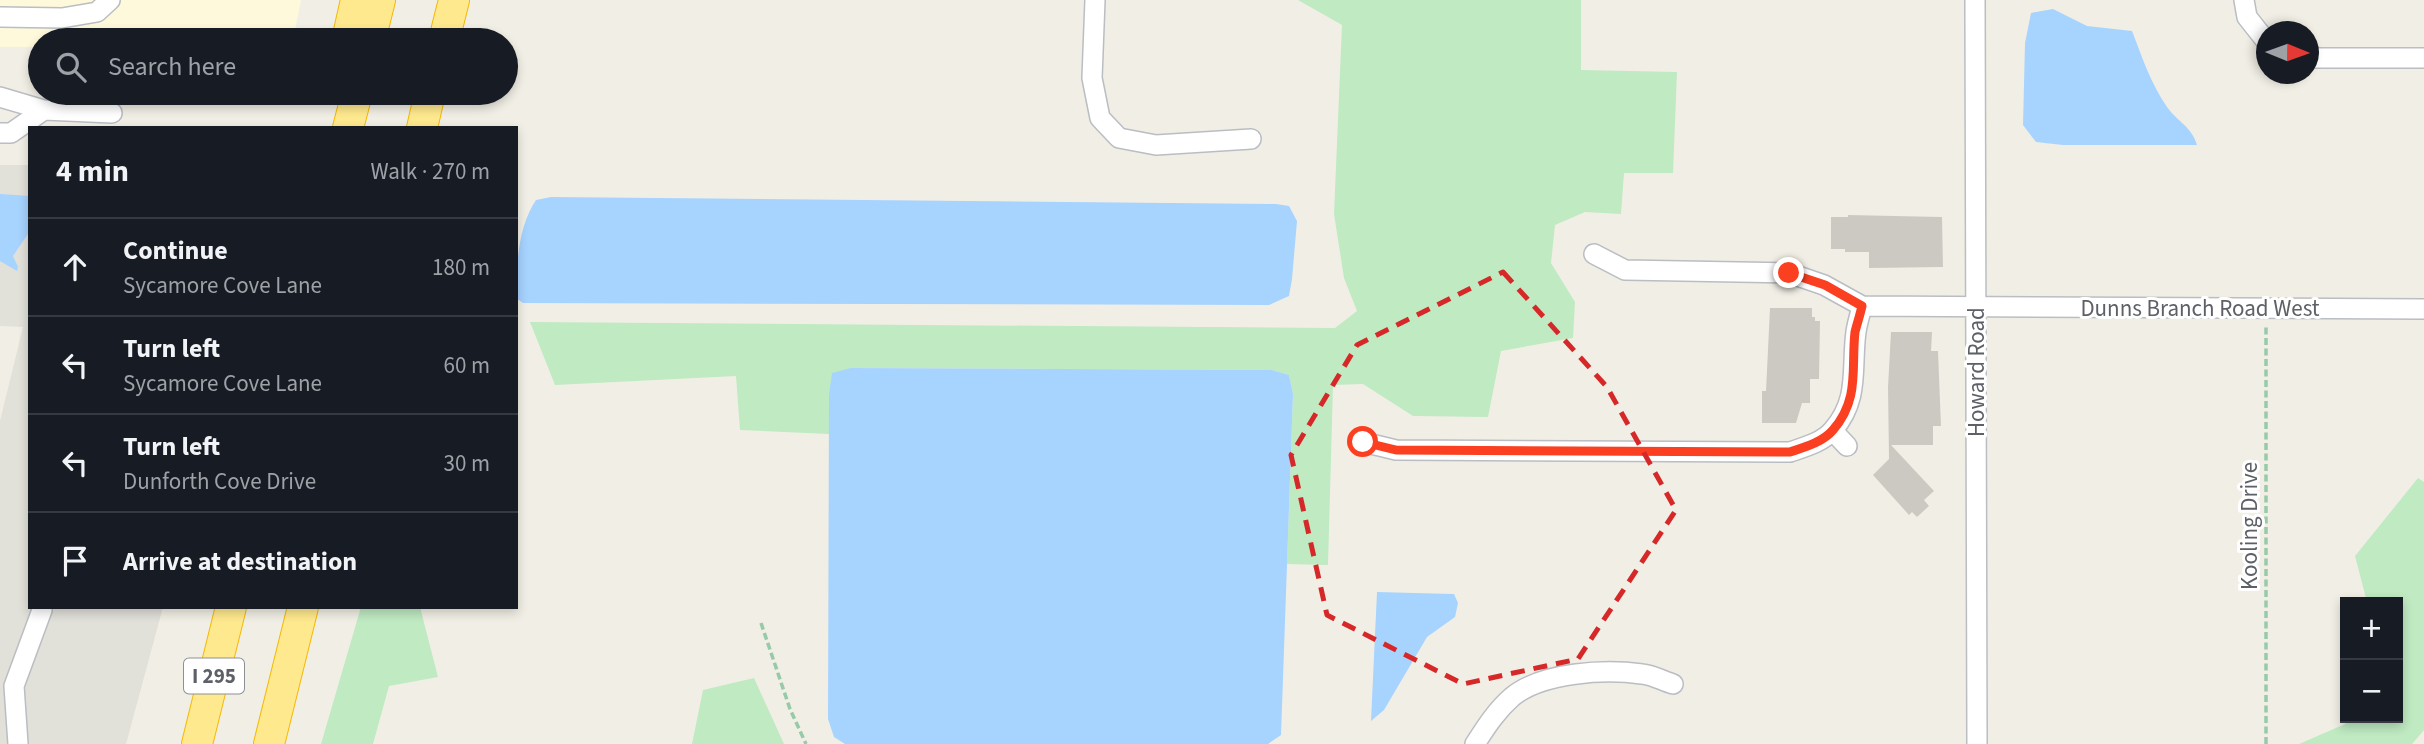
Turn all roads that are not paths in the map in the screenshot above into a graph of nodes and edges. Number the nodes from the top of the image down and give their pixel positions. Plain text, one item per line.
1 (110, 0) edge
2 (356, 0) edge
3 (380, 0) edge
4 (454, 0) edge
5 (1095, 0) edge
6 (1975, 0) edge
7 (2244, 0) edge
8 (0, 17) edge
9 (350, 28) edge
10 (373, 28) edge
11 (447, 28) edge
12 (2256, 28) edge
13 (2319, 58) edge
14 (2424, 58) edge
15 (0, 97) edge
16 (333, 105) edge
17 (354, 105) edge
18 (427, 105) edge
19 (44, 110) junction
20 (112, 113) dead end
21 (328, 126) edge
22 (349, 126) edge
23 (422, 126) edge
24 (0, 133) edge
25 (1251, 139) dead end
26 (1594, 254) dead end
27 (1862, 306) junction
28 (1976, 307) junction
29 (2424, 309) edge
30 (1833, 431) junction
31 (1363, 442) dead end
32 (1847, 446) dead end
33 (231, 609) edge
34 (303, 609) edge
35 (43, 610) dead end
36 (1673, 684) dead end
37 (18, 744) edge
38 (197, 744) edge
39 (269, 744) edge
40 (1475, 744) edge
41 (1977, 744) edge

1 - 8 street
2 - 9 highway
3 - 10 highway
4 - 11 highway
5 - 25 street
6 - 28 street, Howard Road
7 - 12 street
13 - 14 street
15 - 19 street
16 - 21 highway
17 - 22 highway
18 - 23 highway
19 - 20 street
19 - 24 street
26 - 27 street
27 - 28 street, Dunns Branch Road West
27 - 30 street
28 - 29 street, Dunns Branch Road West
28 - 41 street, Howard Road
30 - 31 street
30 - 32 street
33 - 38 highway, I 295
34 - 39 highway
35 - 37 street
36 - 40 street

